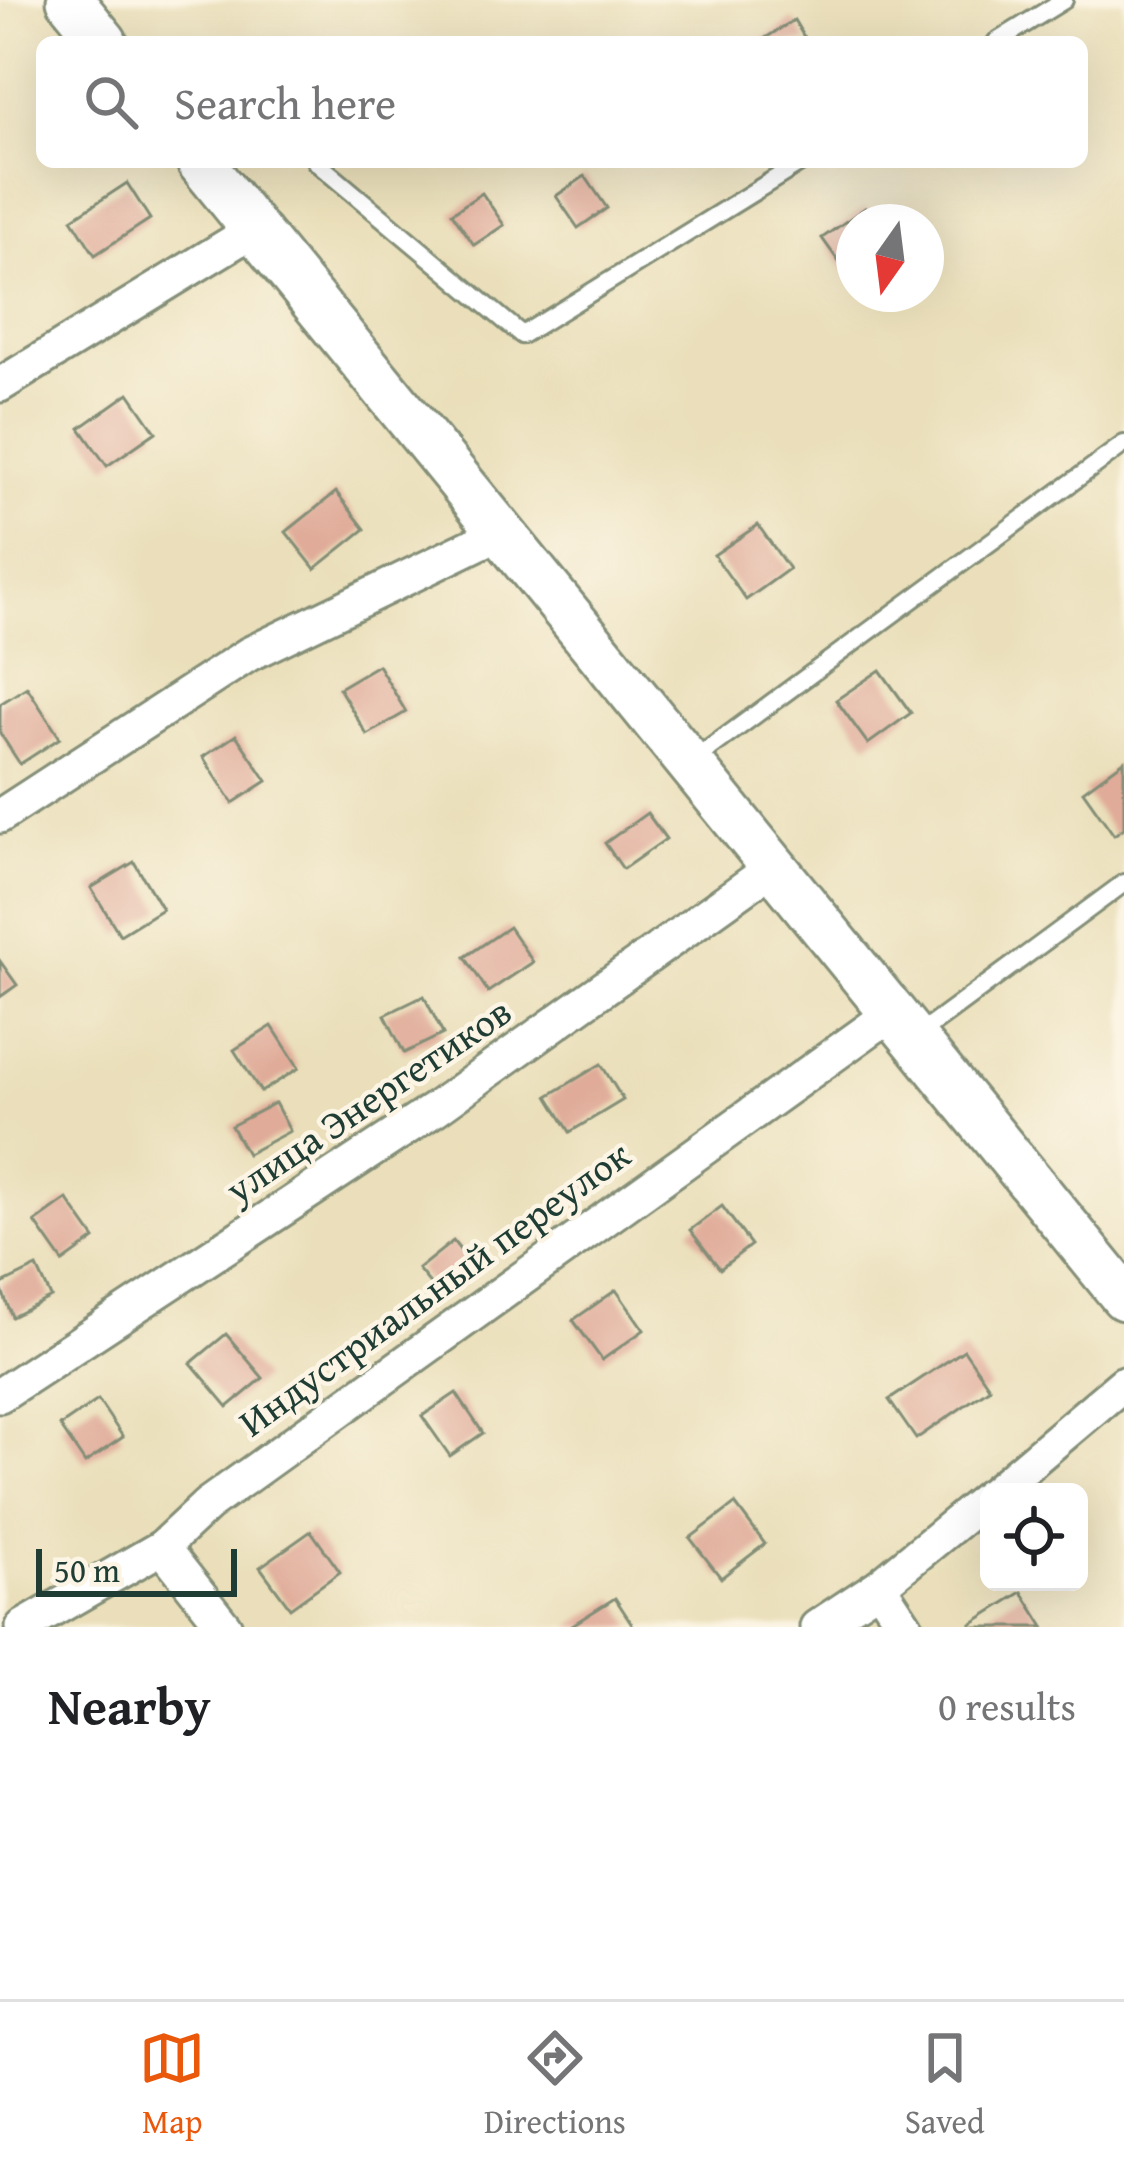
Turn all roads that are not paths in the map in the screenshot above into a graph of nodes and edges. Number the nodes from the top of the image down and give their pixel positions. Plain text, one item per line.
1 (70, 0) edge
2 (1064, 0) edge
3 (99, 36) edge
4 (1006, 36) edge
5 (205, 168) edge
6 (323, 168) edge
7 (792, 168) edge
8 (255, 230) junction
9 (0, 386) edge
10 (1124, 444) edge
11 (501, 532) junction
12 (690, 763) junction
13 (0, 815) edge
14 (775, 866) junction
15 (1124, 883) edge
16 (903, 1025) junction
17 (1124, 1297) edge
18 (1124, 1383) edge
19 (0, 1395) edge
20 (1005, 1483) edge
21 (980, 1504) edge
22 (162, 1547) junction
23 (879, 1586) junction
24 (23, 1627) edge
25 (225, 1627) edge
26 (818, 1627) edge
27 (906, 1627) edge

1 - 3 street
2 - 4 lane
5 - 8 street
6 - 7 lane
8 - 9 street
8 - 11 street
10 - 12 lane
11 - 12 street
11 - 13 street
12 - 14 street
14 - 16 street
14 - 19 street, улица Энергетиков
15 - 16 lane
16 - 17 street
16 - 22 street, Индустриальный переулок
18 - 20 street
21 - 23 street
22 - 24 street, Индустриальный переулок
22 - 25 street
23 - 26 street
23 - 27 street

